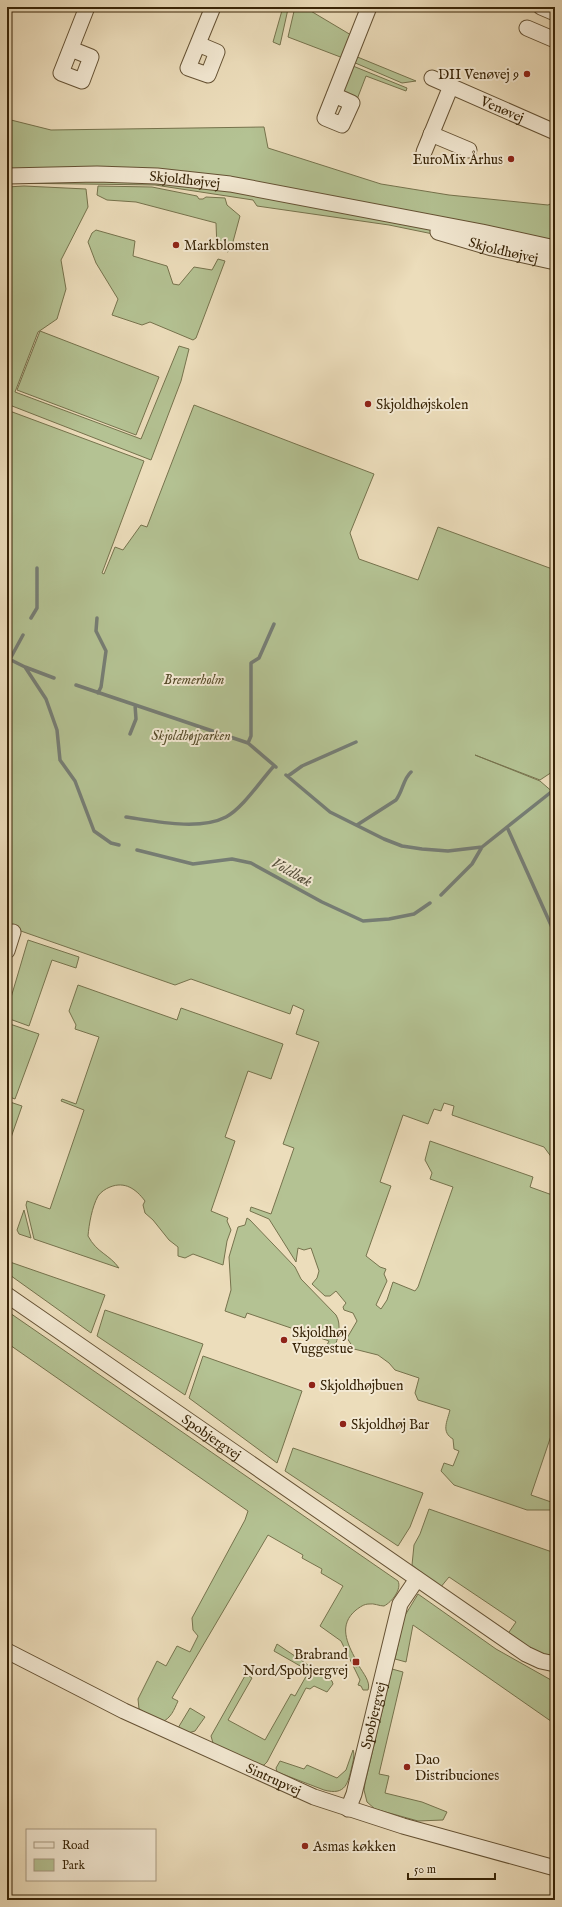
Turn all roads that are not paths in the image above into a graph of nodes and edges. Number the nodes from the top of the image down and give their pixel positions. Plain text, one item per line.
1 (88, 7) edge
2 (213, 7) edge
3 (369, 7) edge
4 (541, 7) edge
5 (555, 13) edge
6 (528, 28) dead end
7 (555, 40) edge
8 (198, 44) dead end
9 (71, 49) dead end
10 (432, 78) dead end
11 (451, 86) junction
12 (334, 95) dead end
13 (555, 132) edge
14 (431, 134) junction
15 (469, 150) dead end
16 (424, 152) dead end
17 (7, 176) edge
18 (360, 209) junction
19 (555, 248) edge
20 (555, 262) edge
21 (13, 932) dead end
22 (7, 951) edge
23 (7, 1294) edge
24 (417, 1579) junction
25 (7, 1651) edge
26 (555, 1664) edge
27 (348, 1809) junction
28 (555, 1868) edge

1 - 9 street
2 - 8 street
3 - 12 street
4 - 5 street
6 - 7 street
10 - 11 street, Venøvej
11 - 13 street, Venøvej
11 - 14 street
14 - 15 street
14 - 16 street
17 - 18 street, Skjoldhøjvej
18 - 19 street, Skjoldhøjvej
18 - 20 street, Skjoldhøjvej
21 - 22 street
23 - 24 street, Spobjergvej
24 - 26 street, Spobjergvej
24 - 27 street, Spobjergvej
25 - 27 street, Sintrupvej
27 - 28 street, Sintrupvej

